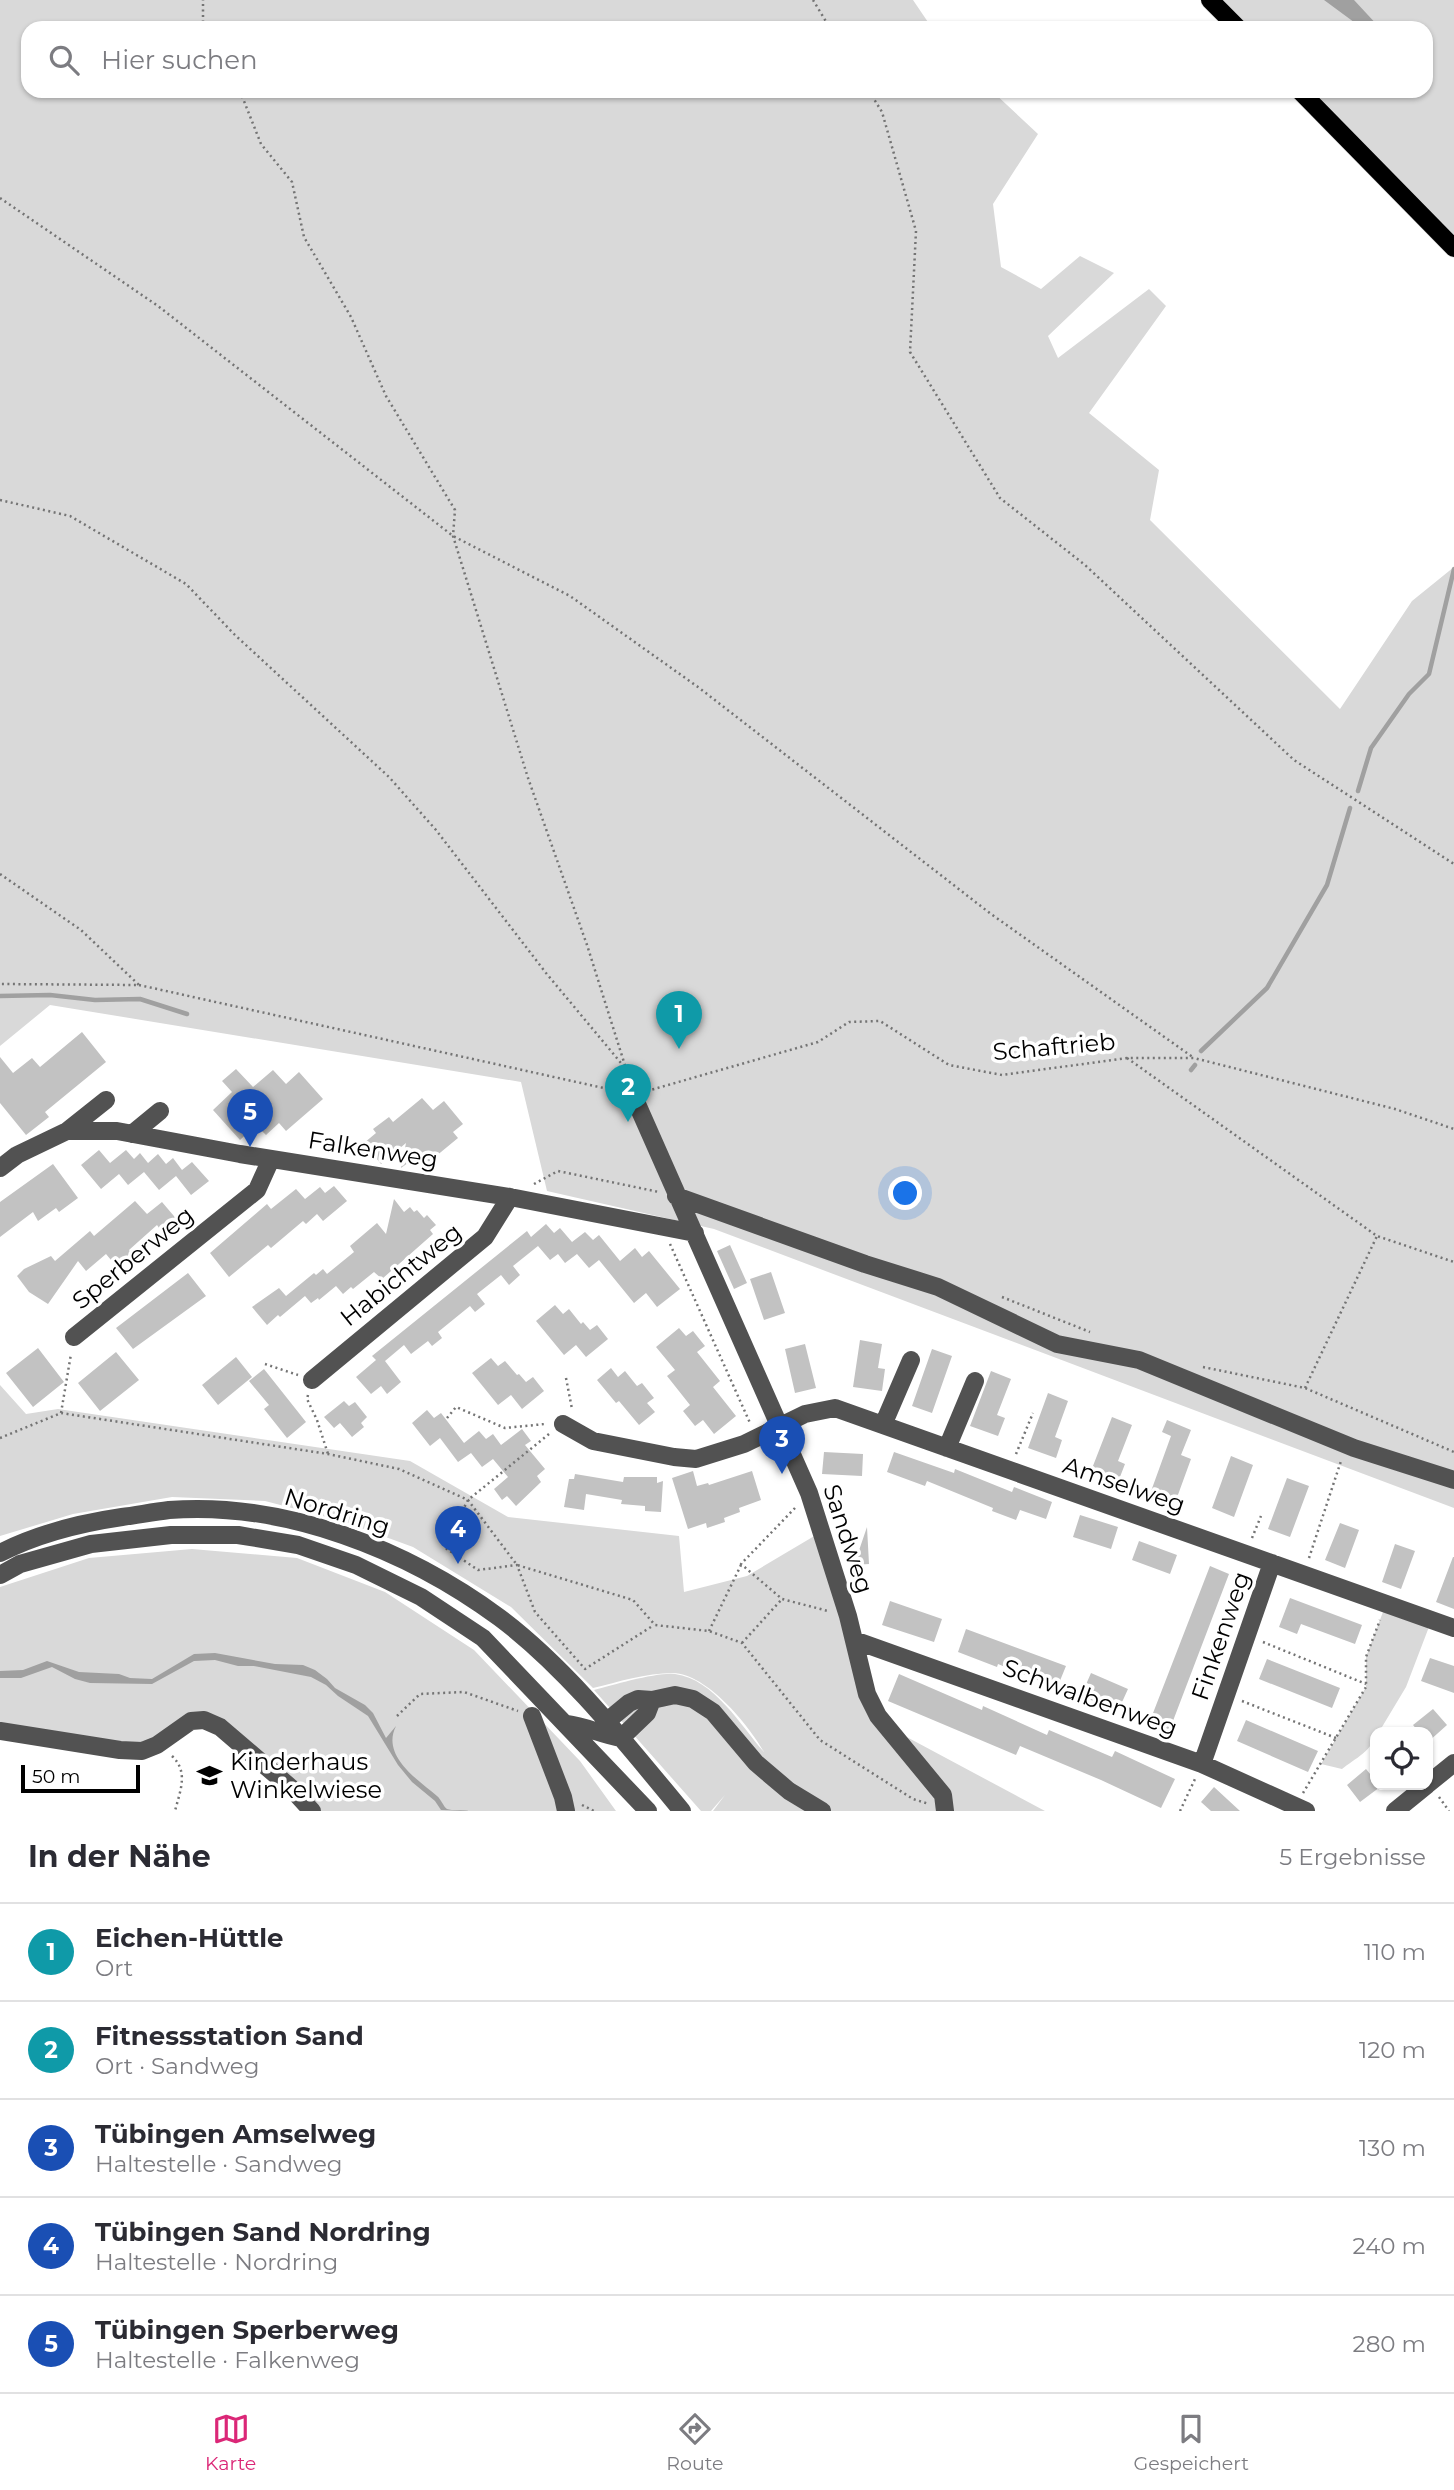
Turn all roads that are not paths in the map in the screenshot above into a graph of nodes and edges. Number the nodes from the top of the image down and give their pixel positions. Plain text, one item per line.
1 (1210, 0) edge
2 (1231, 21) edge
3 (1307, 98) edge
4 (1454, 248) edge
5 (632, 1095) road end
6 (106, 1101) dead end
7 (160, 1111) dead end
8 (67, 1131) junction
9 (132, 1134) junction
10 (271, 1159) junction
11 (0, 1168) edge
12 (676, 1196) junction
13 (510, 1197) junction
14 (695, 1233) junction
15 (74, 1338) road end
16 (911, 1360) dead end
17 (312, 1380) road end
18 (975, 1381) dead end
19 (883, 1425) junction
20 (779, 1427) junction
21 (570, 1428) road end
22 (947, 1448) junction
23 (1454, 1480) edge
24 (0, 1553) edge
25 (1272, 1563) junction
26 (0, 1575) edge
27 (1454, 1628) edge
28 (854, 1640) junction
29 (532, 1716) road end
30 (566, 1724) junction
31 (0, 1731) edge
32 (611, 1732) junction
33 (1454, 1763) edge
34 (1202, 1764) junction
35 (604, 1765) junction
36 (1433, 1779) edge
37 (1420, 1790) edge
38 (1301, 1808) edge
39 (945, 1810) edge
40 (312, 1811) edge
41 (566, 1811) edge
42 (648, 1811) edge
43 (682, 1811) edge
44 (822, 1811) edge
45 (1395, 1811) edge

1 - 2 main road
3 - 4 main road
5 - 12 street, Sandweg
6 - 8 street
7 - 9 street
8 - 9 street, Falkenweg
8 - 11 street, Falkenweg
9 - 10 street, Falkenweg
10 - 13 street, Falkenweg
10 - 15 street, Sperberweg
12 - 14 street, Sandweg
12 - 23 street
13 - 14 street, Falkenweg
13 - 17 street, Habichtweg
14 - 20 street, Sandweg
16 - 19 street
18 - 22 street
19 - 20 street, Amselweg
19 - 22 street, Amselweg
20 - 21 street, Amselweg
20 - 28 street, Sandweg
22 - 25 street, Amselweg
24 - 32 street, Nordring
25 - 27 street, Amselweg
25 - 34 street, Finkenweg
26 - 30 street, Nordring
28 - 34 street, Schwalbenweg
28 - 39 street, Sandweg
29 - 41 street
30 - 32 street
30 - 35 street, Nordring
31 - 40 street
32 - 35 street
32 - 43 street, Nordring
32 - 44 street
33 - 36 street
34 - 38 street, Schwalbenweg
35 - 42 street, Nordring
37 - 45 street

